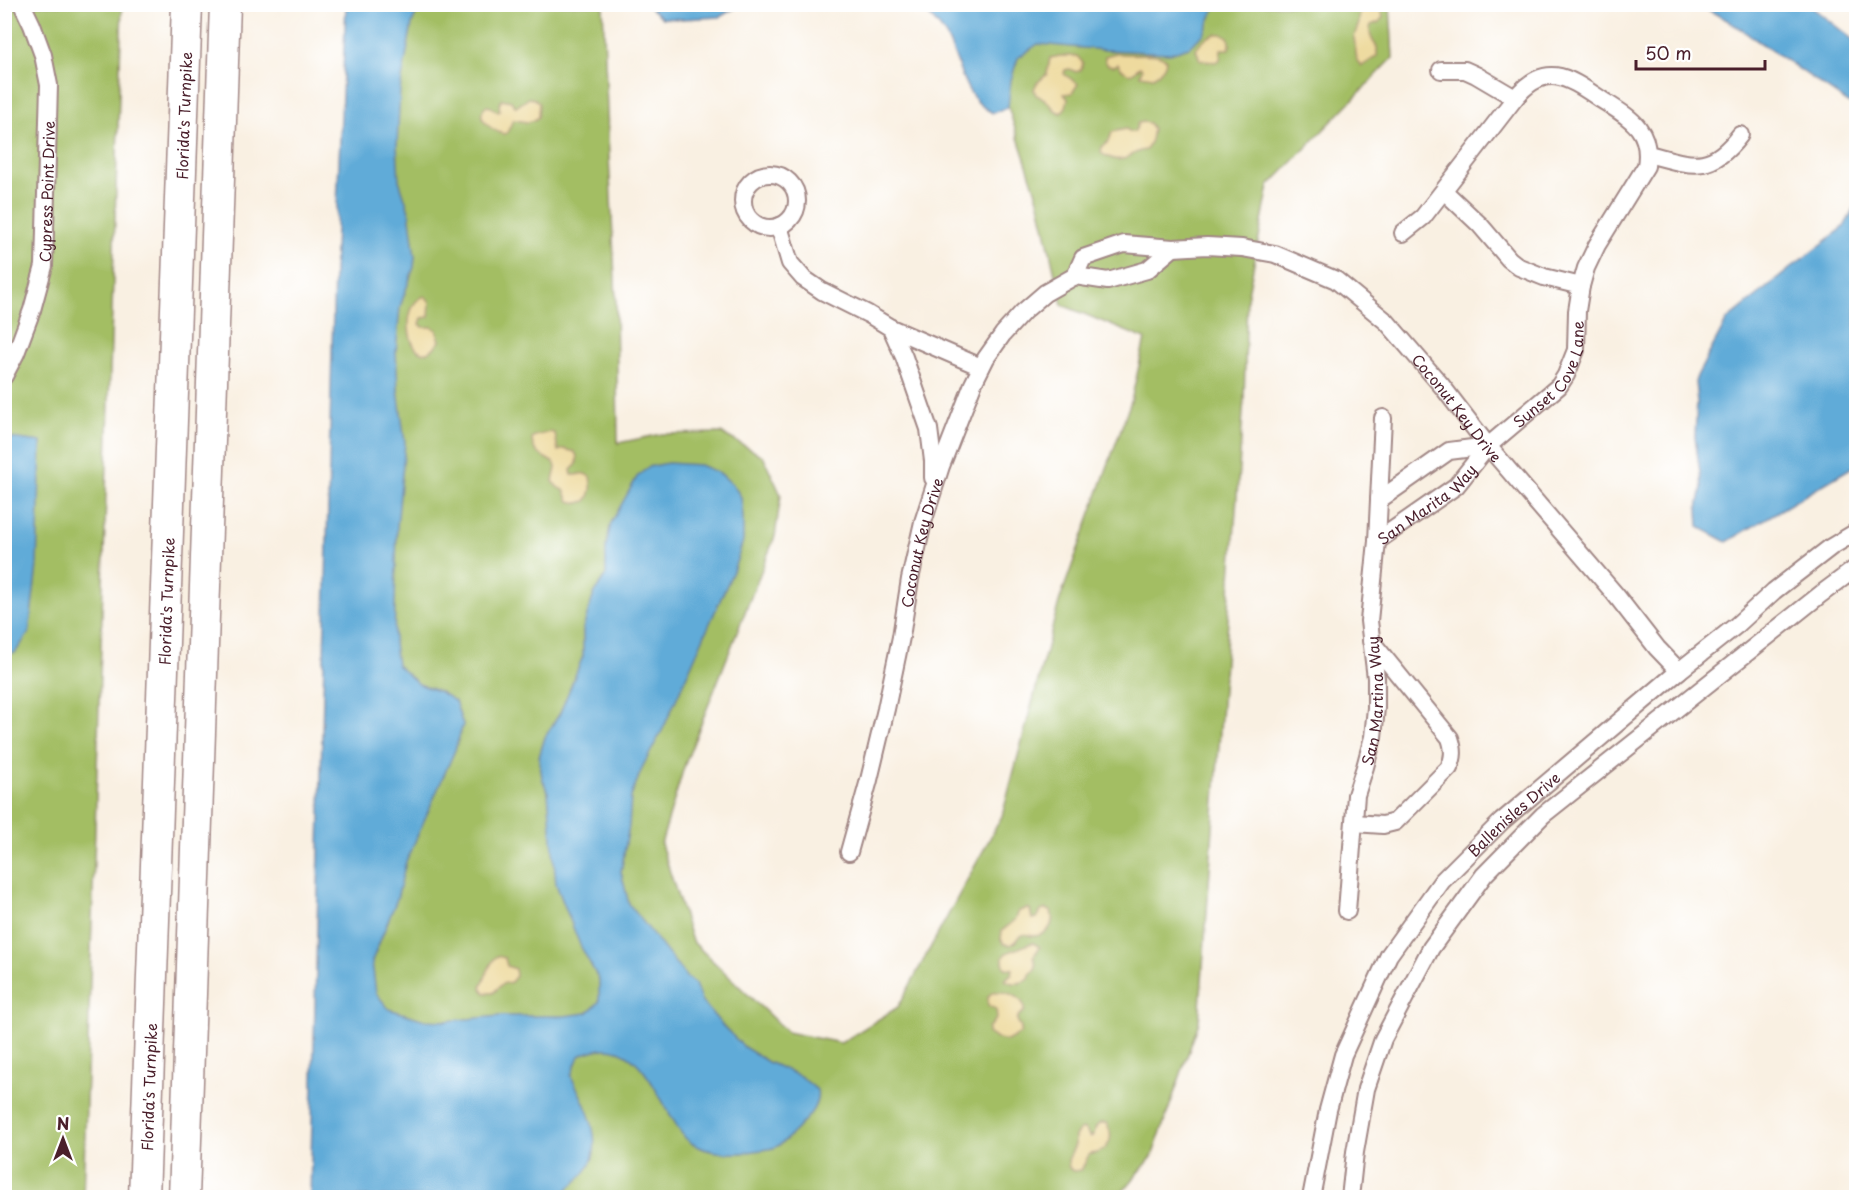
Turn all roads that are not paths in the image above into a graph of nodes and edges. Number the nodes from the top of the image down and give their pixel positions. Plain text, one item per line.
1 (22, 4) edge
2 (187, 4) edge
3 (225, 4) edge
4 (1441, 70) dead end
5 (1515, 98) junction
6 (1740, 135) dead end
7 (1648, 154) junction
8 (1444, 191) junction
9 (779, 226) dead end
10 (1403, 233) dead end
11 (1173, 248) junction
12 (1075, 276) junction
13 (1581, 286) junction
14 (891, 328) junction
15 (981, 367) junction
16 (4, 376) edge
17 (1383, 418) dead end
18 (1488, 446) junction
19 (933, 491) junction
20 (1379, 500) junction
21 (1857, 532) edge
22 (1377, 541) junction
23 (1857, 568) edge
24 (1371, 641) junction
25 (1679, 671) junction
26 (1353, 823) junction
27 (849, 852) dead end
28 (1347, 912) dead end
29 (1350, 1195) edge
30 (144, 1197) edge
31 (184, 1197) edge
32 (1311, 1197) edge

1 - 16 street, Cypress Point Drive
2 - 30 highway, Florida's Turnpike
3 - 31 highway
4 - 5 street
5 - 7 street
5 - 8 street
6 - 7 street
7 - 13 street, Sunset Cove Lane
8 - 10 street
8 - 13 street
9 - 14 street
11 - 12 street
11 - 12 street, Coconut Key Drive
11 - 18 street, Coconut Key Drive
12 - 15 street, Coconut Key Drive
13 - 18 street, Sunset Cove Lane
14 - 15 street
14 - 19 street
15 - 19 street, Coconut Key Drive
17 - 20 street, San Marita Way
18 - 20 street, San Marita Way
18 - 22 street, San Marita Way
18 - 25 street, Coconut Key Drive
19 - 27 street, Coconut Key Drive
20 - 22 street, San Marita Way
21 - 25 street, Ballenisles Drive
22 - 24 street, San Martina Way
23 - 29 street, Ballenisles Drive
24 - 26 street, San Martina Way
24 - 26 street
25 - 32 street, Ballenisles Drive
26 - 28 street

